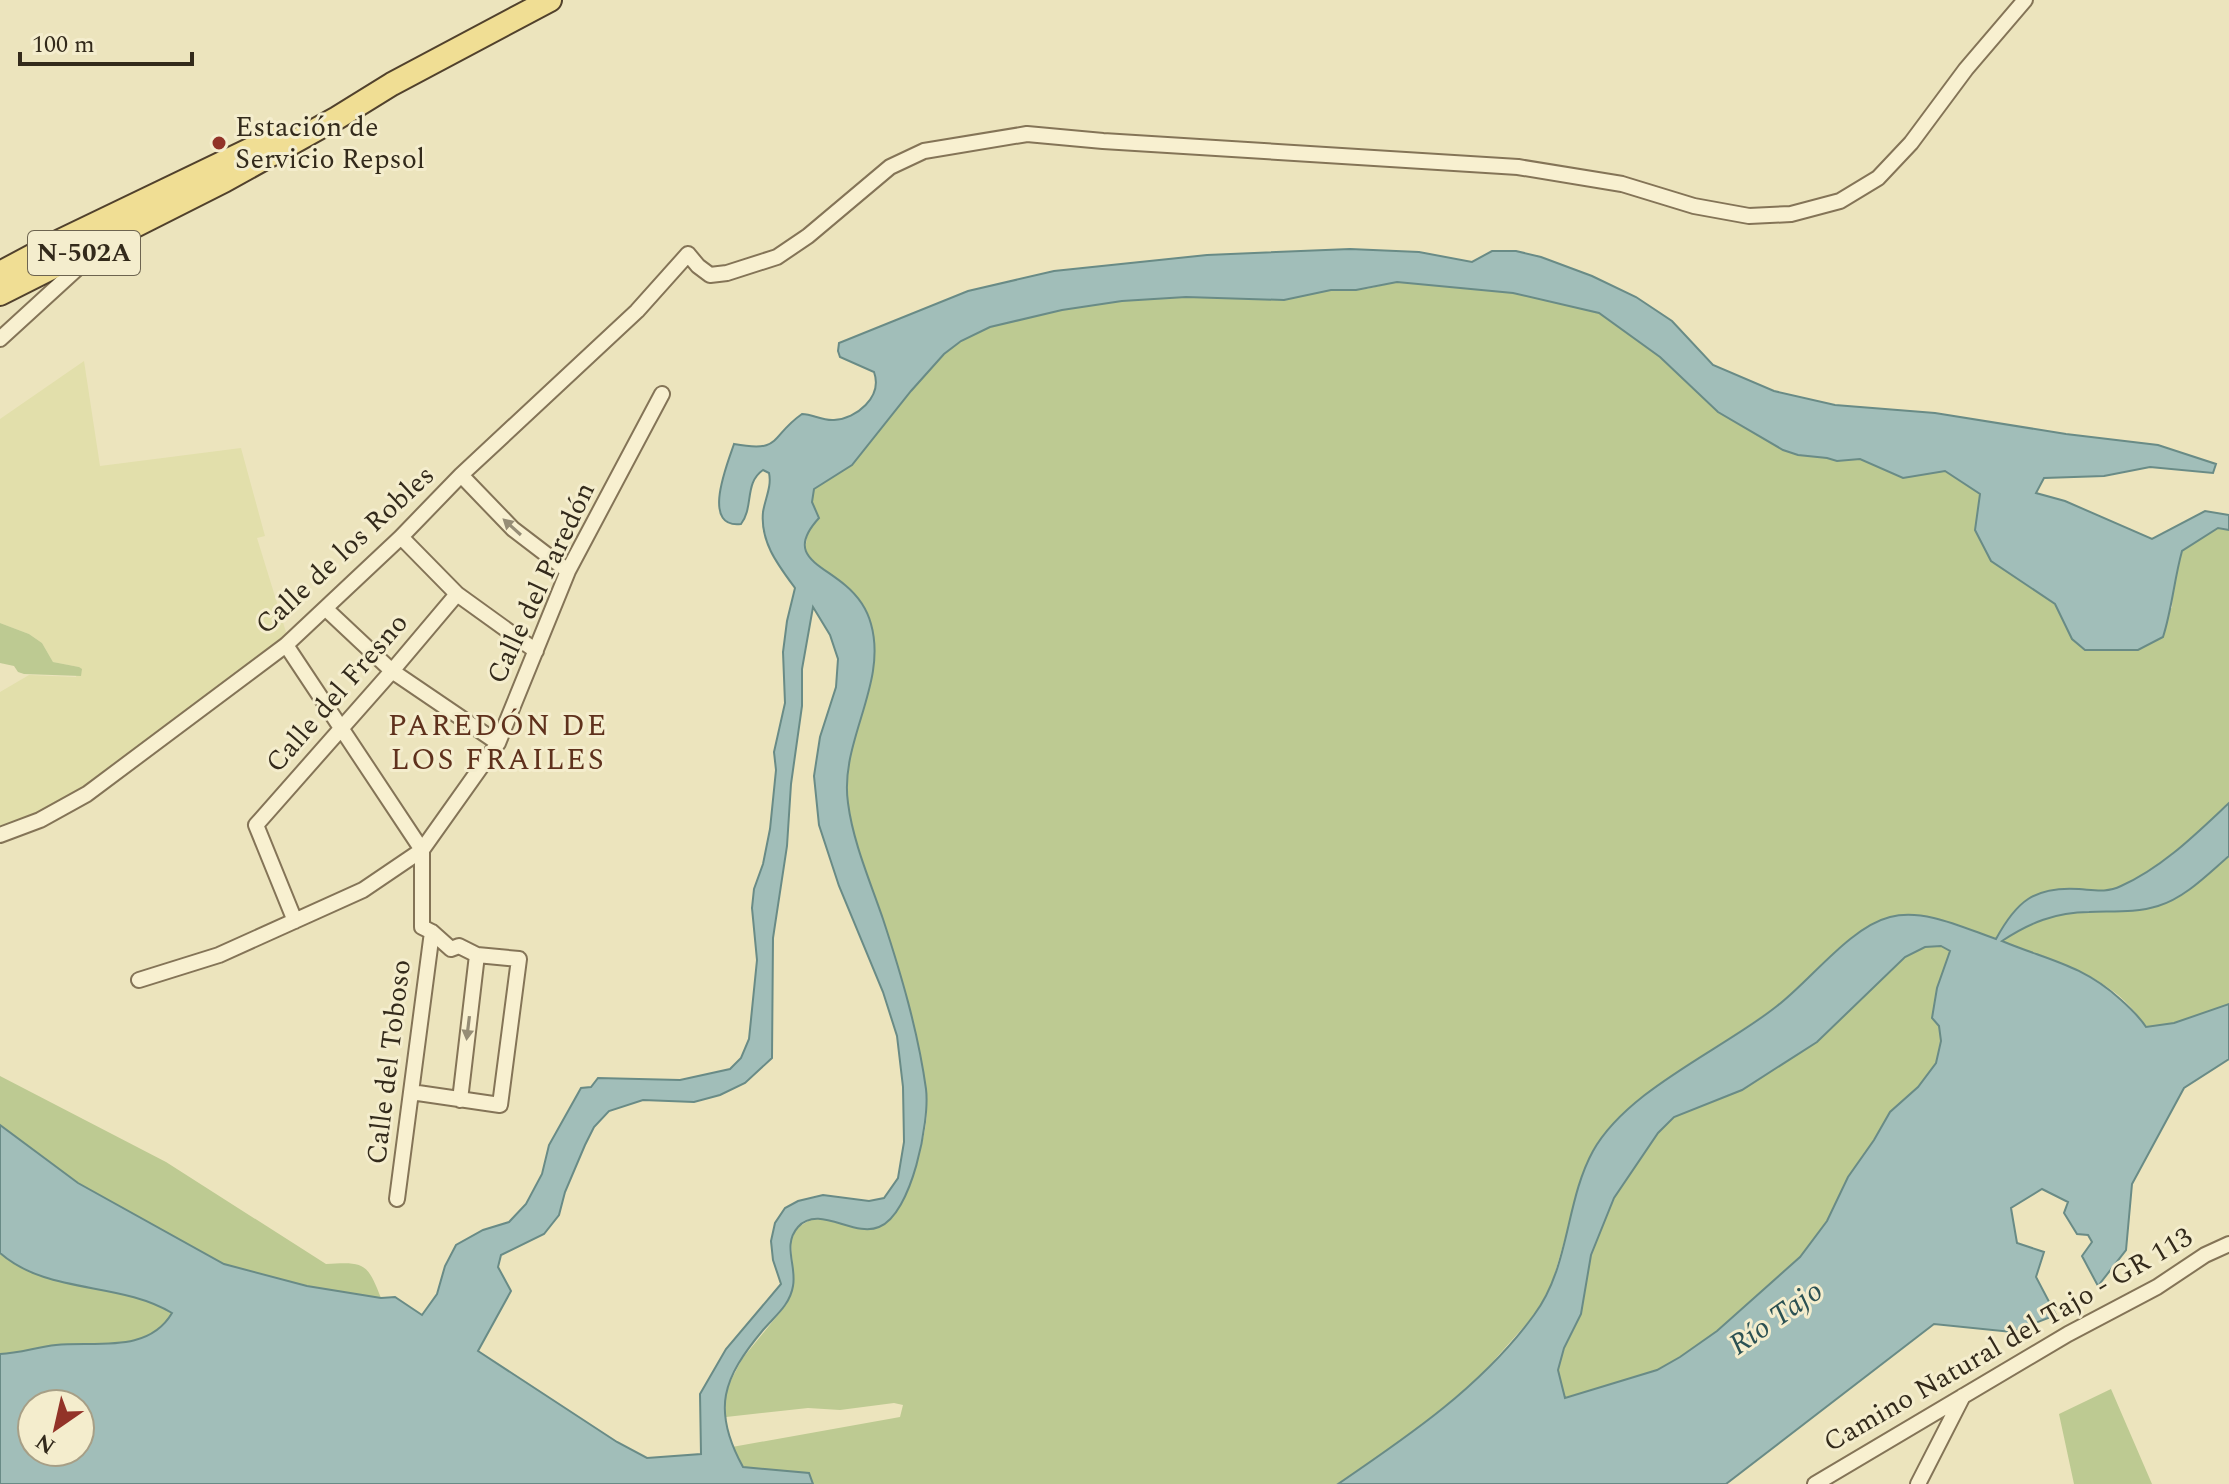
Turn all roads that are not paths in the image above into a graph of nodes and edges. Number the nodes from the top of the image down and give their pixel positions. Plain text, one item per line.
1 (550, 0) edge
2 (2025, 0) edge
3 (392, 84) junction
4 (60, 241) junction
5 (107, 242) junction
6 (0, 263) edge
7 (0, 273) edge
8 (0, 294) edge
9 (0, 339) edge
10 (662, 394) dead end
11 (461, 475) junction
12 (401, 537) junction
13 (568, 571) junction
14 (457, 594) junction
15 (326, 609) junction
16 (286, 645) junction
17 (536, 651) junction
18 (392, 671) junction
19 (341, 729) junction
20 (498, 743) junction
21 (0, 835) edge
22 (422, 850) junction
23 (295, 921) junction
24 (432, 932) junction
25 (477, 955) junction
26 (139, 980) dead end
27 (411, 1092) junction
28 (460, 1100) junction
29 (397, 1199) dead end
30 (2229, 1244) edge
31 (1963, 1396) junction
32 (1815, 1484) edge
33 (1918, 1484) edge

1 - 3 main road, N-502A
2 - 11 street, Calle de los Robles
3 - 4 main road, N-502A
3 - 5 main road, N-502A
4 - 6 main road
4 - 7 main road, N-502A
5 - 8 main road, N-502A
5 - 9 street
10 - 13 street, Calle del Paredón
11 - 12 street, Calle de los Robles
13 -> 11 street
12 - 14 street
12 - 15 street, Calle de los Robles
13 - 17 street, Calle del Paredón
14 - 17 street
14 - 18 street, Calle del Fresno
15 - 16 street, Calle de los Robles
15 - 18 street
16 - 19 street
16 - 21 street, Calle de los Robles
17 - 20 street, Calle del Paredón
18 - 19 street, Calle del Fresno
18 - 20 street
19 - 22 street
19 - 23 street, Calle del Fresno
20 - 22 street, Calle del Paredón
22 - 23 street, Calle del Paredón
22 - 24 street
23 - 26 street, Calle del Paredón
24 - 25 street
24 - 27 street, Calle del Toboso
25 -> 28 street
25 - 28 street
27 - 28 street
27 - 29 street, Calle del Toboso
30 - 31 street, Camino Natural del Tajo - GR 113
31 - 32 street, Camino Natural del Tajo - GR 113
31 - 33 street

